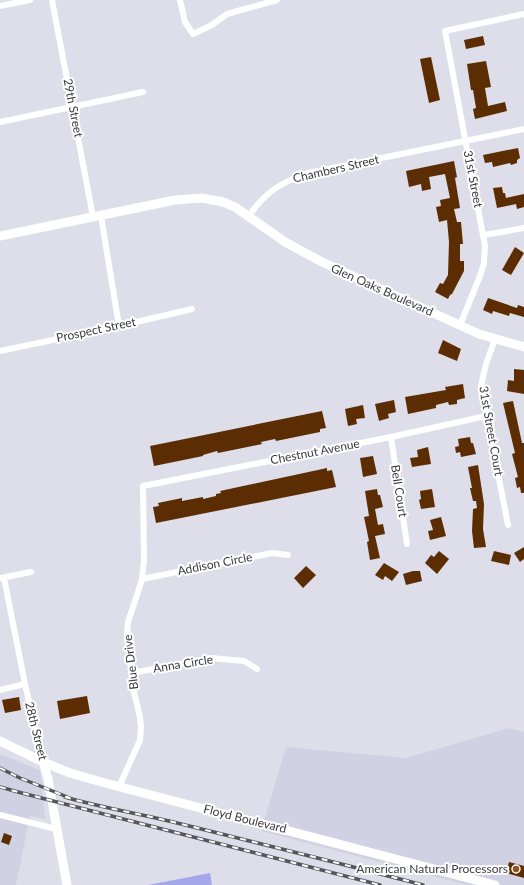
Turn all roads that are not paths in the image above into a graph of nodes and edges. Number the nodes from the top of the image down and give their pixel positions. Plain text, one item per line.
1 (30, 0) edge
2 (52, 0) edge
3 (180, 0) edge
4 (277, 0) edge
5 (0, 6) edge
6 (524, 14) edge
7 (143, 92) dead end
8 (73, 107) junction
9 (0, 122) edge
10 (524, 130) edge
11 (466, 142) junction
12 (97, 216) junction
13 (249, 216) junction
14 (524, 228) edge
15 (484, 235) junction
16 (0, 236) edge
17 (192, 309) dead end
18 (460, 325) junction
19 (119, 326) junction
20 (495, 339) junction
21 (524, 347) edge
22 (0, 351) edge
23 (486, 416) junction
24 (391, 437) junction
25 (143, 486) joint
26 (508, 525) dead end
27 (407, 544) dead end
28 (288, 554) dead end
29 (31, 572) dead end
30 (2, 578) edge
31 (142, 579) junction
32 (256, 669) dead end
33 (132, 673) junction
34 (25, 684) junction
35 (0, 690) edge
36 (0, 741) edge
37 (43, 762) junction
38 (119, 787) junction
39 (0, 815) edge
40 (56, 829) junction
41 (66, 884) edge
42 (495, 885) edge

1 - 5 street
2 - 8 street, 29th Street
3 - 4 street
6 - 11 street, 31st Street
7 - 8 street
8 - 9 street
8 - 12 street, 29th Street
10 - 11 street, Chambers Street
11 - 13 street, Chambers Street
11 - 15 street, 31st Street
12 - 13 main road
12 - 16 main road
12 - 19 street, 29th Street
13 - 18 main road, Glen Oaks Boulevard
14 - 15 street
15 - 18 street, 31st Street
17 - 19 street, Prospect Street
18 - 20 main road, Glen Oaks Boulevard
19 - 22 street, Prospect Street
20 - 21 main road, Glen Oaks Boulevard
20 - 23 street, 31st Street Court
23 - 24 street, Chestnut Avenue
23 - 26 street, 31st Street Court
24 - 25 street, Chestnut Avenue
24 - 27 street, Bell Court
25 - 31 street, Blue Drive
28 - 31 street, Addison Circle
29 - 30 street
30 - 34 street, 28th Street
31 - 33 street, Blue Drive
32 - 33 street, Anna Circle
33 - 38 street, Blue Drive
34 - 35 street
34 - 37 street, 28th Street
36 - 37 main road, Floyd Boulevard
37 - 38 main road, Floyd Boulevard
37 - 40 main road, 28th Street
38 - 42 main road, Floyd Boulevard
39 - 40 street
40 - 41 main road, 28th Street

